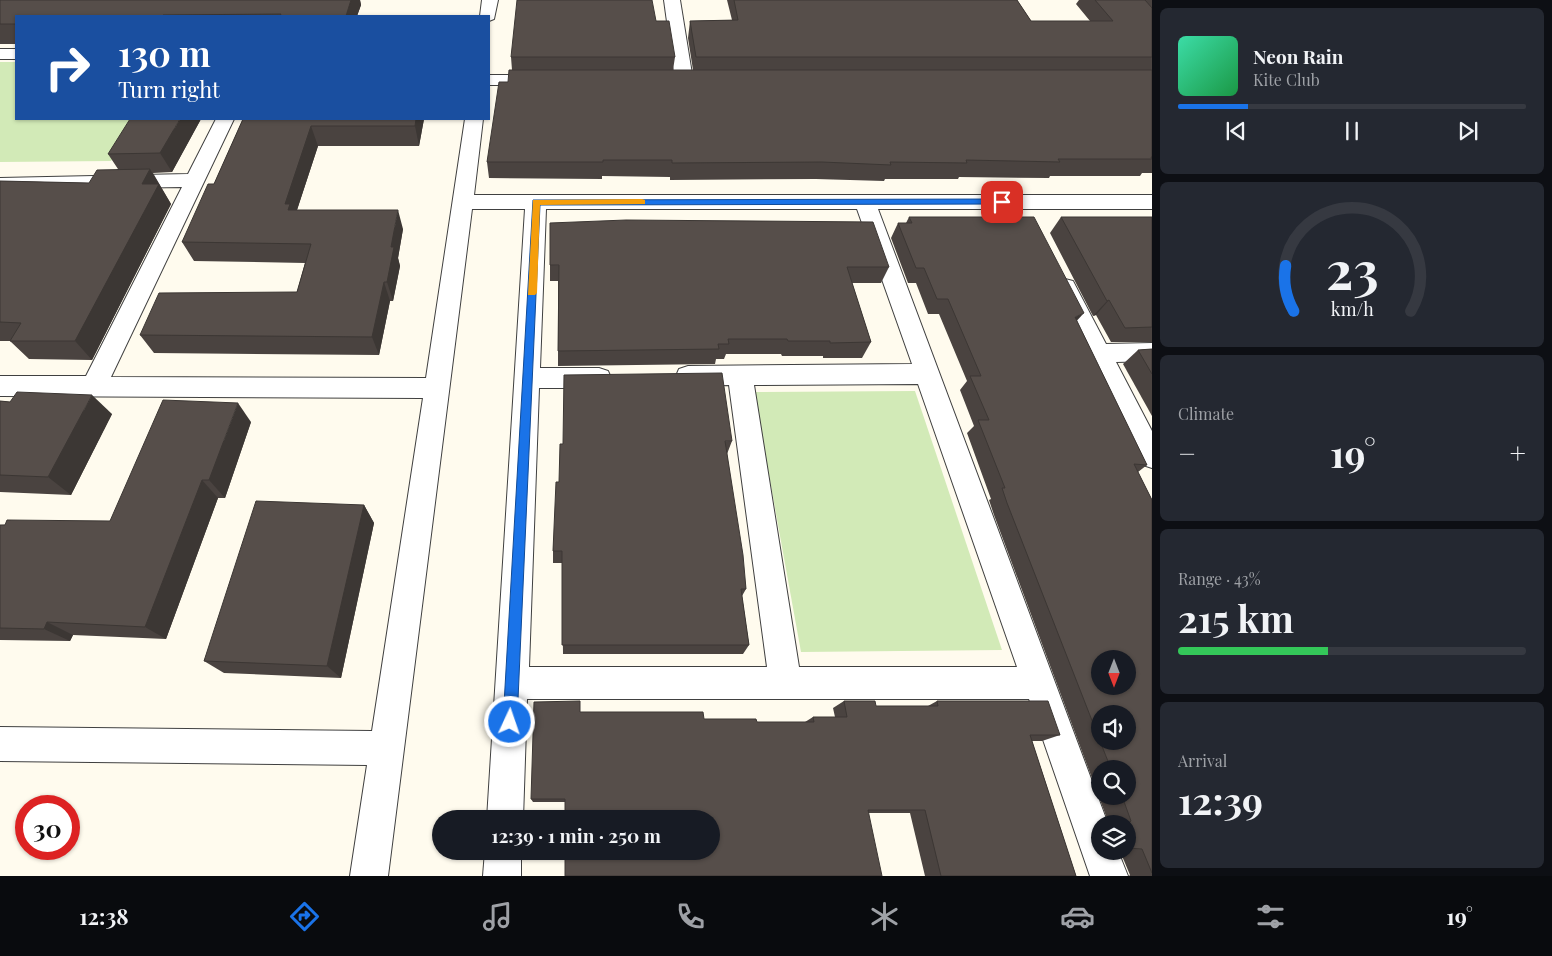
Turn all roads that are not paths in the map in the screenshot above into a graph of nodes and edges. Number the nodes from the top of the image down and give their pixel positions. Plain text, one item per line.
1 (490, 0) edge
2 (672, 0) edge
3 (488, 15) edge
4 (0, 54) edge
5 (15, 54) edge
6 (490, 80) edge
7 (558, 80) edge
8 (664, 80) edge
9 (684, 80) junction
10 (704, 80) edge
11 (225, 120) edge
12 (474, 120) edge
13 (195, 180) junction
14 (0, 184) edge
15 (462, 202) junction
16 (536, 202) junction
17 (865, 202) junction
18 (1021, 202) junction
19 (1152, 202) edge
20 (1032, 222) edge
21 (1054, 266) edge
22 (1098, 352) junction
23 (1152, 352) edge
24 (927, 374) junction
25 (740, 376) junction
26 (624, 377) edge
27 (663, 377) edge
28 (527, 378) junction
29 (0, 386) edge
30 (94, 386) junction
31 (436, 388) junction
32 (1152, 457) edge
33 (512, 683) junction
34 (785, 683) junction
35 (1039, 683) junction
36 (0, 744) edge
37 (386, 748) junction
38 (505, 810) edge
39 (1091, 826) edge
40 (503, 860) edge
41 (1103, 860) edge
42 (369, 876) edge
43 (502, 876) edge
44 (1109, 876) edge

1 - 3 street
2 - 9 street
4 - 5 street
6 - 7 street
8 - 9 street
9 - 10 street
11 - 13 street
12 - 15 street
13 - 14 street
13 - 30 street
15 - 16 street
15 - 31 street
16 - 17 street
16 - 28 street
17 - 18 street
17 - 24 street
18 - 19 street
18 - 20 street
21 - 22 street
22 - 23 street
22 - 32 street
24 - 25 street
24 - 35 street
25 - 27 street
25 - 34 street
26 - 28 street
28 - 33 street
29 - 30 street
30 - 31 street
31 - 37 street
33 - 34 street
33 - 38 street
34 - 35 street
35 - 39 street
36 - 37 street
37 - 42 street
40 - 43 street
41 - 44 street

